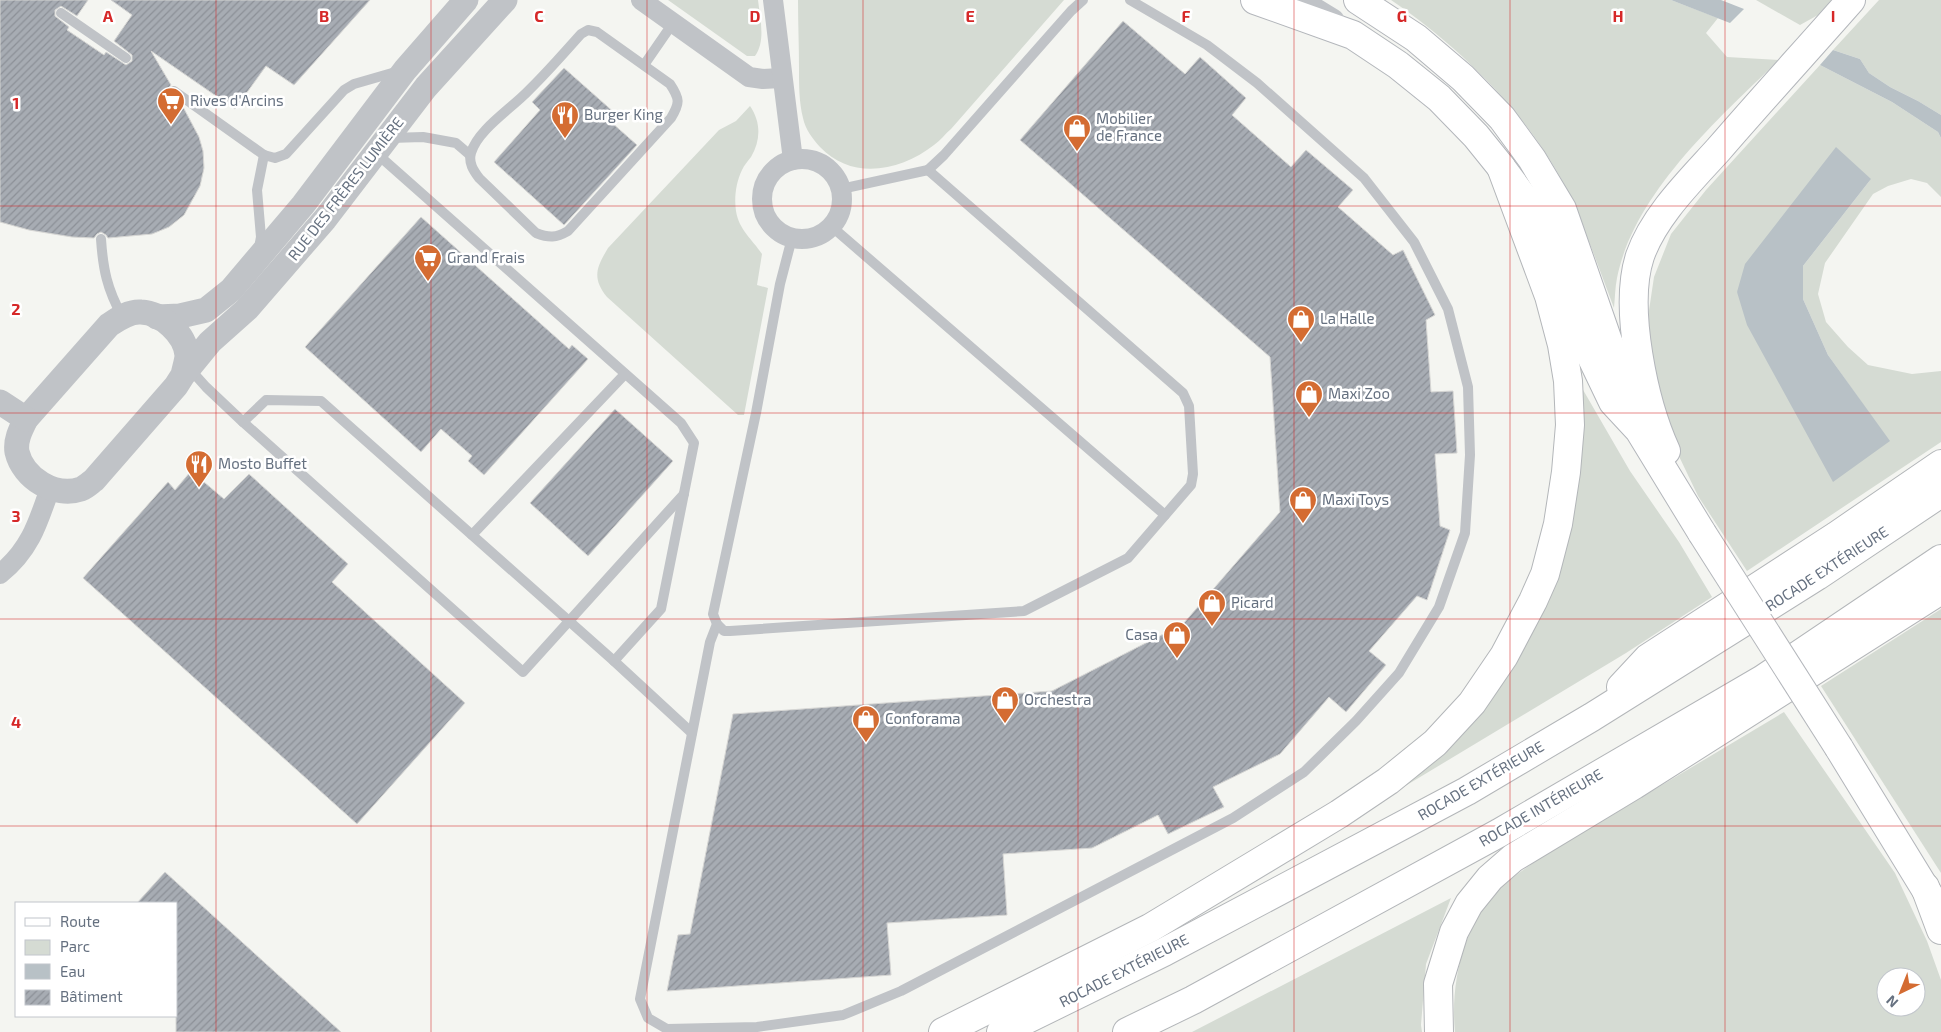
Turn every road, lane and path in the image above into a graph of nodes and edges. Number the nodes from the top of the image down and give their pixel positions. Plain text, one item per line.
1 (466, 0) edge
2 (505, 0) edge
3 (641, 0) edge
4 (772, 0) edge
5 (1083, 0) edge
6 (1130, 0) edge
7 (1255, 0) edge
8 (1298, 0) edge
9 (1851, 0) edge
10 (1359, 2) edge
11 (61, 13) dead end
12 (673, 23) junction
13 (1353, 35) junction
14 (126, 58) dead end
15 (644, 65) junction
16 (405, 70) junction
17 (781, 78) junction
18 (174, 92) dead end
19 (381, 145) junction
20 (264, 155) junction
21 (470, 155) junction
22 (793, 160) junction
23 (1501, 167) junction
24 (928, 170) junction
25 (841, 189) junction
26 (831, 226) junction
27 (792, 238) junction
28 (101, 239) dead end
29 (257, 259) junction
30 (122, 316) junction
31 (157, 317) junction
32 (186, 371) junction
33 (625, 374) junction
34 (0, 402) edge
35 (26, 419) junction
36 (243, 422) junction
37 (1639, 430) junction
38 (1941, 464) edge
39 (50, 488) junction
40 (1941, 493) edge
41 (684, 494) junction
42 (1165, 515) junction
43 (1702, 533) junction
44 (472, 536) junction
45 (1941, 559) edge
46 (0, 574) edge
47 (1941, 590) edge
48 (569, 622) junction
49 (717, 624) junction
50 (614, 661) junction
51 (1592, 717) junction
52 (692, 733) junction
53 (1924, 887) junction
54 (1941, 913) edge
55 (1941, 930) edge
56 (943, 1032) edge
57 (1001, 1032) edge
58 (1127, 1032) edge
59 (1438, 1032) edge

1 - 16 street, RUE DES FRÈRES LUMIÈRE
2 - 19 street, RUE DES FRÈRES LUMIÈRE
3 - 12 street
4 - 17 street
5 - 24 lane
6 - 52 lane
7 - 13 main road
8 - 13 street
9 - 43 main road
10 - 37 main road
11 - 14 lane
12 - 15 lane
12 - 17 street
13 - 23 main road
15 - 21 lane
15 - 21 lane
16 - 20 lane
16 - 29 street, RUE DES FRÈRES LUMIÈRE
17 - 22 street
18 - 20 lane
19 - 21 lane
19 - 32 street, RUE DES FRÈRES LUMIÈRE
19 - 33 lane
20 - 29 lane
22 - 25 street
22 - 27 street
23 - 37 main road
23 - 56 main road
24 - 25 lane
24 - 42 lane
25 - 26 street
26 - 27 street
26 - 42 lane
27 - 49 lane
28 - 30 lane
29 - 31 street, RUE DES FRÈRES LUMIÈRE
30 - 31 street, RUE DES FRÈRES LUMIÈRE
30 - 35 street
31 - 32 street, RUE DES FRÈRES LUMIÈRE
32 - 36 lane
32 - 39 street, RUE DES FRÈRES LUMIÈRE
33 - 41 lane
33 - 44 lane
34 - 35 street
35 - 39 street
36 - 44 lane
36 - 48 lane
37 - 43 main road
38 - 51 main road
39 - 46 street
40 - 51 main road, ROCADE EXTÉRIEURE
41 - 48 lane
41 - 50 lane
42 - 49 lane
43 - 53 main road, bridge
44 - 48 lane
45 - 58 main road, ROCADE INTÉRIEURE
47 - 59 main road
48 - 50 lane
49 - 52 lane
50 - 52 lane
51 - 57 main road, ROCADE EXTÉRIEURE
53 - 54 main road
53 - 55 main road

